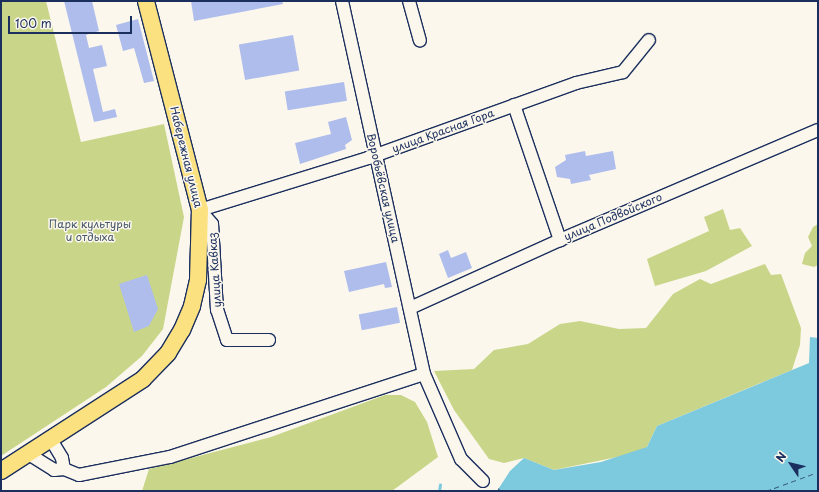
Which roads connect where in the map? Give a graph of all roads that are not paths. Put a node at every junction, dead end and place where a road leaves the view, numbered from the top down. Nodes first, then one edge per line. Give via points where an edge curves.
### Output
1 (146, 1) edge
2 (342, 1) edge
3 (409, 1) edge
4 (649, 40) dead end
5 (420, 41) dead end
6 (514, 105) junction
7 (818, 130) edge
8 (375, 155) junction
9 (200, 210) junction
10 (560, 240) junction
11 (410, 308) junction
12 (269, 340) dead end
13 (424, 374) junction
14 (50, 438) junction
15 (27, 453) junction
16 (64, 469) junction
17 (1, 471) edge
18 (483, 481) dead end

1 - 9 main road, Набережная улица
2 - 8 street, Воробьёвская улица
3 - 5 street
4 - 6 street, улица Красная Гора via 623,72 576,83
6 - 8 street, улица Красная Гора
6 - 10 street
7 - 10 street, улица Подвойского
8 - 9 street, улица Красная Гора
8 - 11 street, Воробьёвская улица
9 - 12 street, улица Кавказ via 212,224 217,310 227,340
9 - 14 main road, Набережная улица via 198,280 182,330 168,354 143,379
10 - 11 street, улица Подвойского
11 - 13 street, Воробьёвская улица
13 - 16 street via 170,457 79,475
13 - 18 street, Воробьёвская улица via 461,459
14 - 15 main road, Набережная улица
14 - 16 street via 62,458
15 - 16 street via 54,470
15 - 17 main road, Набережная улица

